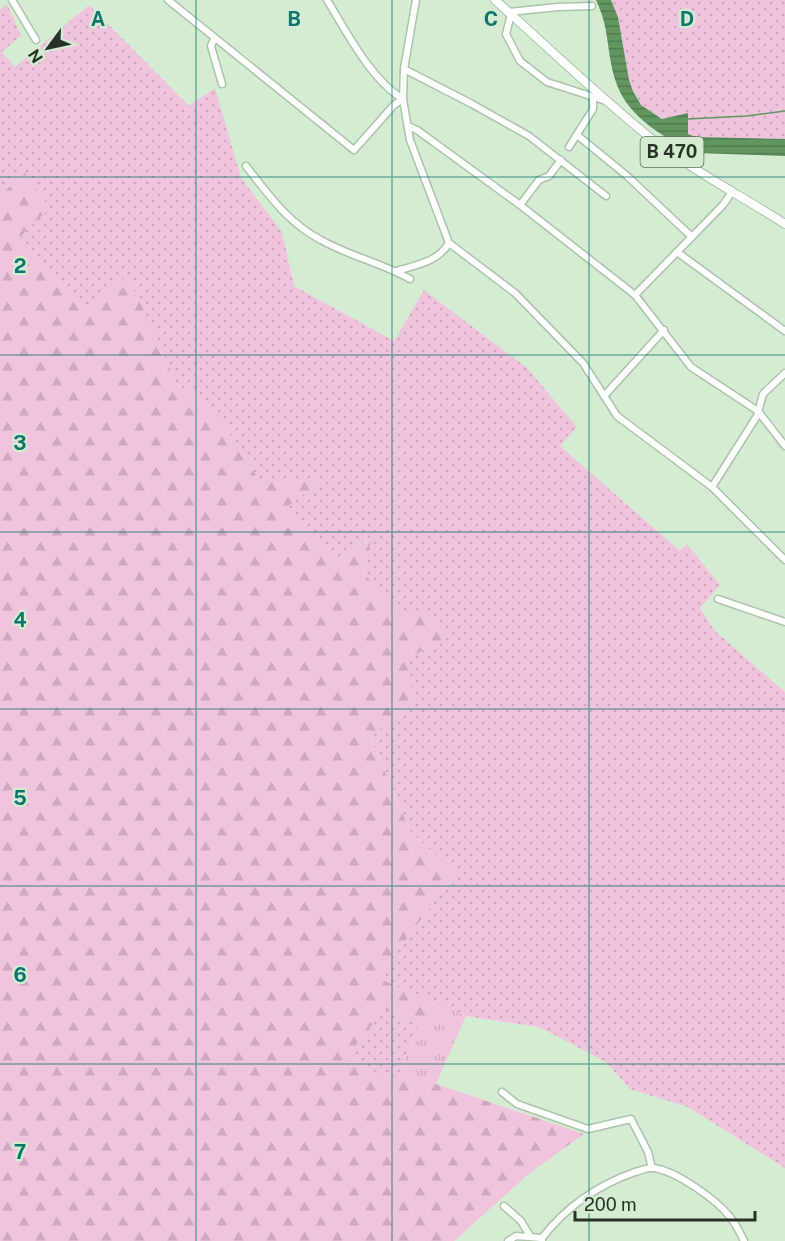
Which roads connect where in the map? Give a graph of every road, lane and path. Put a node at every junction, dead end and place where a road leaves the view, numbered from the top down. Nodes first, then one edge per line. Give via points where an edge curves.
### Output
1 (12, 0) edge
2 (168, 0) edge
3 (327, 0) edge
4 (416, 0) edge
5 (495, 0) edge
6 (557, 3) edge
7 (592, 6) dead end
8 (510, 13) junction
9 (214, 39) junction
10 (36, 40) dead end
11 (404, 69) junction
12 (222, 84) dead end
13 (593, 98) junction
14 (403, 99) junction
15 (607, 101) junction
16 (408, 126) junction
17 (577, 135) junction
18 (569, 147) dead end
19 (561, 160) junction
20 (246, 166) dead end
21 (732, 192) junction
22 (606, 196) dead end
23 (520, 206) junction
24 (785, 224) edge
25 (692, 237) junction
26 (449, 243) junction
27 (677, 252) junction
28 (396, 271) junction
29 (410, 279) dead end
30 (635, 295) junction
31 (664, 330) junction
32 (785, 331) edge
33 (785, 375) edge
34 (604, 396) junction
35 (758, 411) junction
36 (785, 446) edge
37 (712, 486) junction
38 (785, 560) edge
39 (718, 599) dead end
40 (785, 622) edge
41 (501, 1092) dead end
42 (652, 1168) junction
43 (504, 1206) dead end
44 (530, 1236) junction
45 (542, 1239) edge
46 (508, 1241) edge
47 (744, 1241) edge

1 - 10 street
2 - 9 street
3 - 14 street via 360,55
4 - 11 street
5 - 8 main road, B 470
6 - 7 street
6 - 8 street
8 - 13 street via 506,34 520,61 547,82
8 - 15 main road, B 470
9 - 12 street via 211,46
9 - 14 street via 354,150
11 - 14 street
11 - 19 street via 529,136
13 - 15 street
13 - 17 street via 593,109
14 - 16 street
15 - 21 main road, B 470 via 655,141
16 - 23 street
16 - 26 street
17 - 18 street
17 - 25 street
19 - 22 street
19 - 23 street via 549,177 539,180
20 - 28 street via 287,217 321,240
21 - 24 main road, B 470
21 - 25 street
23 - 30 street
25 - 27 street
26 - 28 street via 431,261
26 - 34 street via 515,293 583,363
27 - 30 street
27 - 32 street
28 - 29 street
30 - 31 street
31 - 34 street
31 - 35 street via 691,367
33 - 35 street via 763,394
34 - 37 street via 617,416
35 - 36 street
35 - 37 street
37 - 38 street
39 - 40 street
41 - 42 street via 518,1104 588,1129 631,1119
42 - 45 street via 615,1180 588,1195 554,1222
42 - 47 street via 670,1173 718,1205
43 - 44 street via 521,1221
44 - 45 street
44 - 46 street via 516,1236

